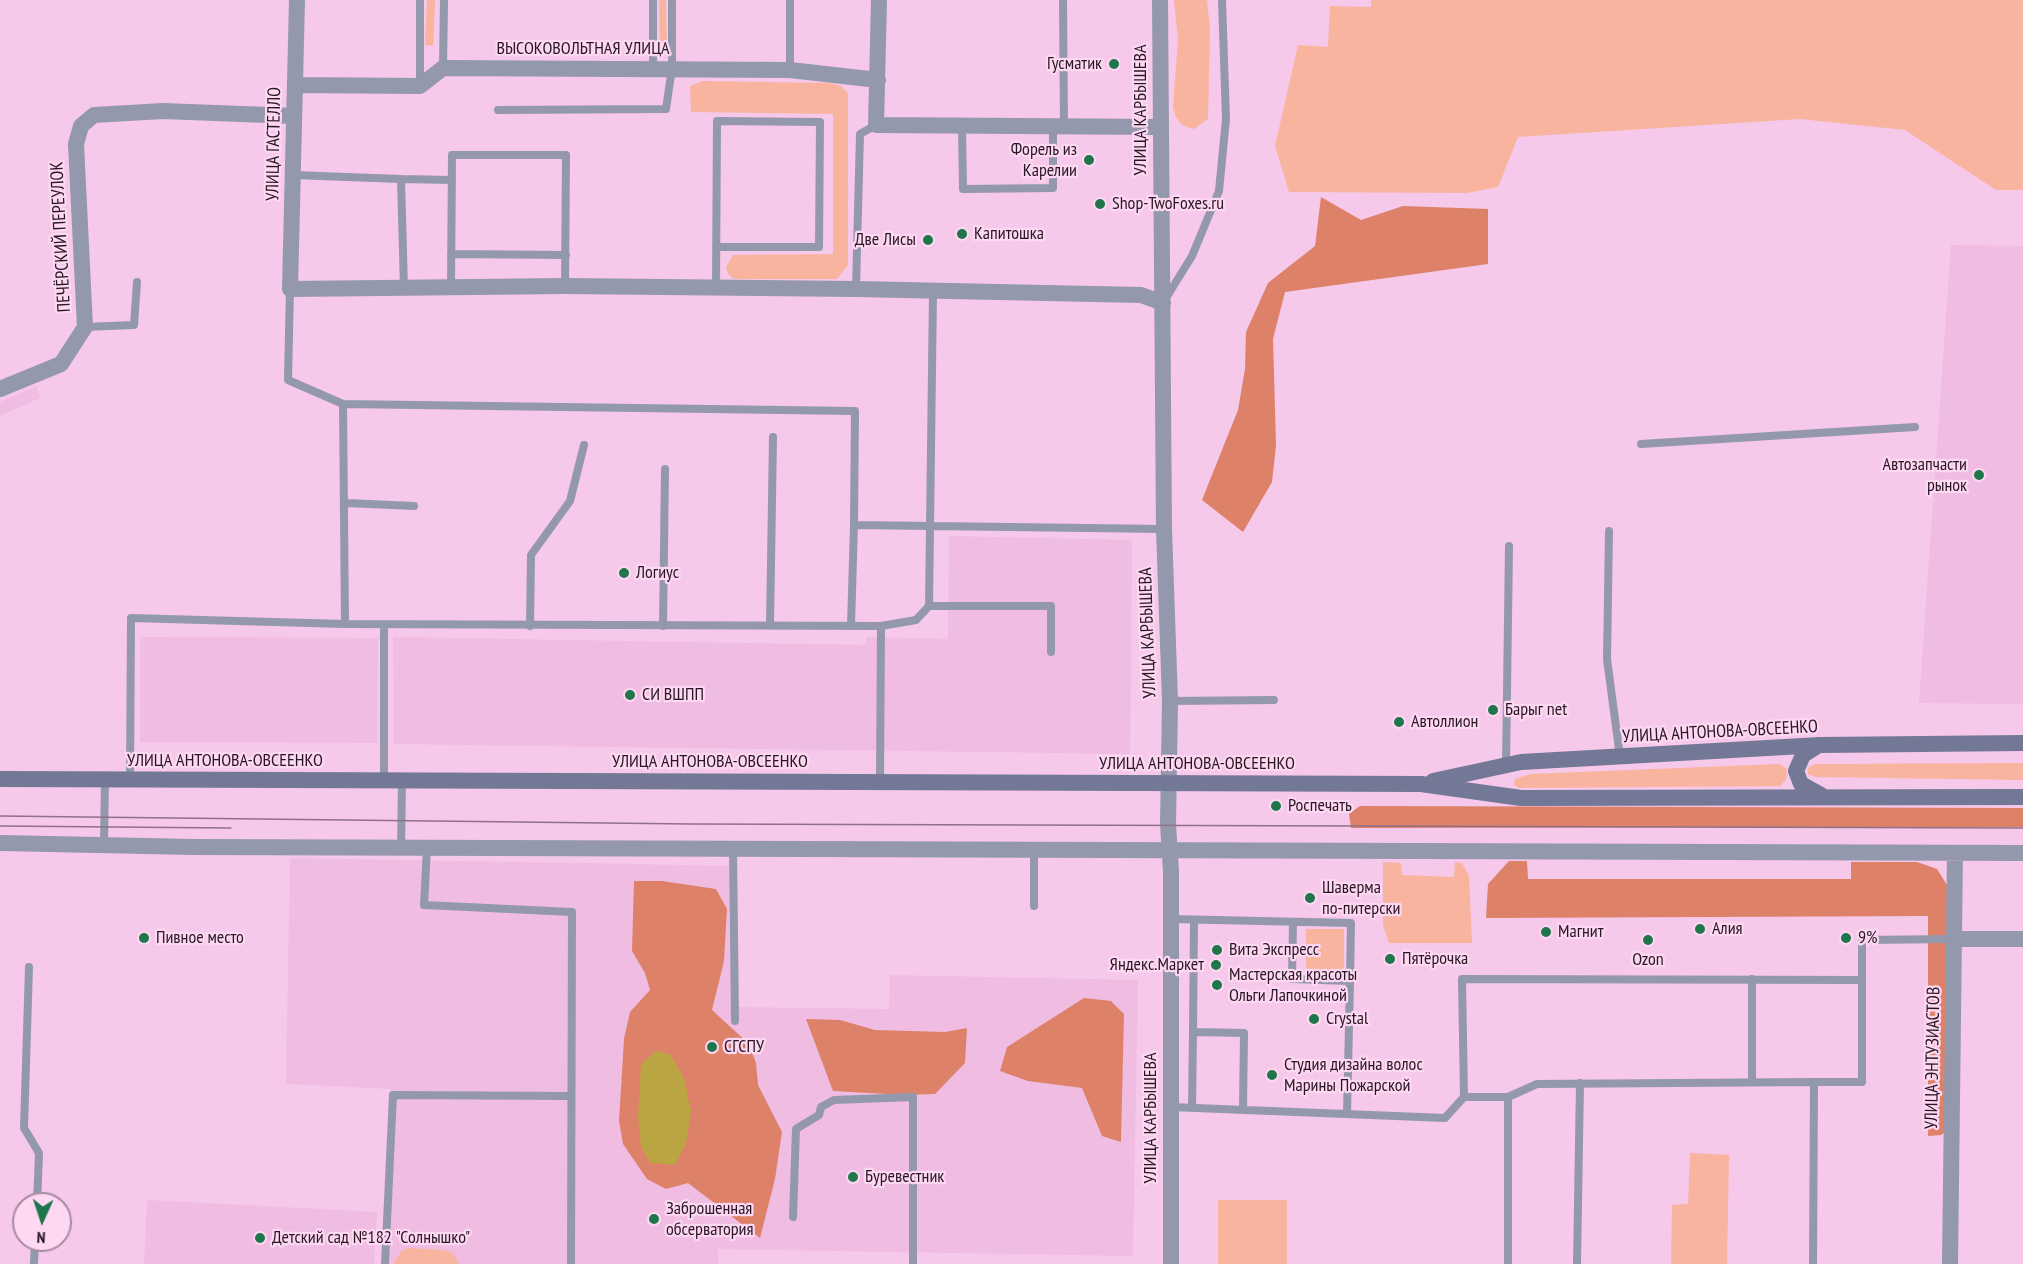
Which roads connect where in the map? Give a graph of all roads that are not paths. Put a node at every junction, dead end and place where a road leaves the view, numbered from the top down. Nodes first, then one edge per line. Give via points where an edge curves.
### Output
1 (297, 0) edge
2 (420, 0) edge
3 (444, 0) edge
4 (653, 0) edge
5 (672, 0) edge
6 (790, 0) edge
7 (879, 0) edge
8 (1063, 0) edge
9 (1160, 0) edge
10 (1222, 0) edge
11 (443, 68) junction
12 (672, 68) junction
13 (653, 69) junction
14 (790, 70) junction
15 (878, 80) junction
16 (295, 85) junction
17 (420, 86) junction
18 (498, 110) dead end
19 (294, 116) junction
20 (876, 125) junction
21 (962, 126) junction
22 (1058, 127) junction
23 (1160, 127) junction
24 (293, 175) junction
25 (401, 179) junction
26 (452, 180) junction
27 (716, 247) junction
28 (452, 254) junction
29 (566, 255) junction
30 (137, 282) dead end
31 (566, 286) junction
32 (716, 287) junction
33 (404, 288) junction
34 (451, 288) junction
35 (290, 289) junction
36 (856, 289) junction
37 (933, 291) junction
38 (1163, 303) junction
39 (85, 327) junction
40 (0, 389) edge
41 (343, 404) junction
42 (1915, 427) dead end
43 (773, 437) dead end
44 (1641, 444) dead end
45 (584, 445) dead end
46 (665, 469) dead end
47 (346, 503) junction
48 (414, 507) dead end
49 (854, 525) junction
50 (931, 526) junction
51 (1164, 529) junction
52 (1609, 531) dead end
53 (1509, 546) dead end
54 (929, 606) junction
55 (345, 624) junction
56 (384, 625) junction
57 (770, 625) junction
58 (530, 626) junction
59 (663, 626) junction
60 (851, 626) junction
61 (881, 626) junction
62 (1051, 652) dead end
63 (1274, 700) dead end
64 (1170, 701) junction
65 (2023, 743) edge
66 (1820, 745) junction
67 (1620, 757) junction
68 (1506, 765) junction
69 (0, 779) edge
70 (105, 779) junction
71 (130, 780) junction
72 (384, 782) junction
73 (402, 782) junction
74 (880, 782) junction
75 (1168, 784) junction
76 (1421, 784) junction
77 (1821, 795) junction
78 (2023, 797) edge
79 (0, 843) edge
80 (104, 846) junction
81 (401, 848) junction
82 (427, 848) junction
83 (733, 848) junction
84 (1034, 849) junction
85 (1171, 849) junction
86 (1955, 853) junction
87 (2023, 853) edge
88 (1034, 906) dead end
89 (1171, 919) junction
90 (1194, 920) junction
91 (1293, 922) junction
92 (1954, 939) junction
93 (2023, 939) edge
94 (29, 967) dead end
95 (1752, 980) junction
96 (1862, 980) junction
97 (1350, 981) junction
98 (735, 1021) dead end
99 (1193, 1032) junction
100 (1752, 1082) junction
101 (1814, 1082) junction
102 (1580, 1083) junction
103 (571, 1096) junction
104 (1464, 1097) junction
105 (1508, 1097) junction
106 (1171, 1107) junction
107 (1192, 1108) junction
108 (1243, 1109) junction
109 (1347, 1113) junction
110 (37, 1192) edge
111 (793, 1217) dead end
112 (385, 1264) edge
113 (571, 1264) edge
114 (913, 1264) edge
115 (1171, 1264) edge
116 (1508, 1264) edge
117 (1577, 1264) edge
118 (1813, 1264) edge
119 (1950, 1264) edge

1 - 16 street, УЛИЦА ГАСТЕЛЛО
2 - 17 lane
3 - 11 lane
4 - 13 lane
5 - 12 lane
6 - 14 lane
7 - 15 street
8 - 22 lane
9 - 23 street, УЛИЦА КАРБЫШЕВА
10 - 38 lane via 1226,119 1220,191 1192,256
11 - 13 street, ВЫСОКОВОЛЬТНАЯ УЛИЦА
11 - 17 street
12 - 13 street, ВЫСОКОВОЛЬТНАЯ УЛИЦА
12 - 14 street, ВЫСОКОВОЛЬТНАЯ УЛИЦА
12 - 18 lane via 666,109
14 - 15 street, ВЫСОКОВОЛЬТНАЯ УЛИЦА
15 - 20 street
16 - 17 street
16 - 19 street, УЛИЦА ГАСТЕЛЛО
19 - 24 street, УЛИЦА ГАСТЕЛЛО
19 - 39 street, ПЕЧЁРСКИЙ ПЕРЕУЛОК via 163,111 94,115 81,126 76,144
20 - 21 street
20 - 36 lane via 860,134
21 - 22 street
21 - 22 lane via 963,189 1053,188
22 - 23 street
23 - 38 street, УЛИЦА КАРБЫШЕВА
24 - 25 lane
24 - 35 street, УЛИЦА ГАСТЕЛЛО
25 - 26 lane
25 - 33 lane
26 - 28 lane
26 - 29 lane via 452,154 566,155
27 - 27 lane via 717,121 820,122 819,247
27 - 32 lane
28 - 29 lane
28 - 34 lane
29 - 31 lane
30 - 39 lane via 134,325
31 - 32 street
31 - 34 street
32 - 36 street
33 - 34 street
33 - 35 street
35 - 41 lane via 288,380
36 - 37 street
37 - 38 street via 1141,295
37 - 50 lane
38 - 51 street, УЛИЦА КАРБЫШЕВА
39 - 40 street, ПЕЧЁРСКИЙ ПЕРЕУЛОК via 61,364
41 - 47 lane
41 - 49 lane via 855,411
42 - 44 lane
43 - 57 lane
45 - 58 lane via 570,501 531,555
46 - 59 lane
47 - 48 lane
47 - 55 lane
49 - 50 lane
49 - 60 lane
50 - 51 lane
50 - 54 lane
51 - 64 street, УЛИЦА КАРБЫШЕВА
52 - 67 lane via 1607,659
53 - 68 lane
54 - 61 lane via 916,620
54 - 62 lane via 1051,606
55 - 56 lane
55 - 71 lane via 131,618
56 - 58 lane
56 - 72 lane
57 - 59 lane
57 - 60 lane
58 - 59 lane
60 - 61 lane
61 - 74 lane
63 - 64 lane
64 - 75 street, УЛИЦА КАРБЫШЕВА
65 - 66 main road, УЛИЦА АНТОНОВА-ОВСЕЕНКО
66 - 67 main road, УЛИЦА АНТОНОВА-ОВСЕЕНКО
66 - 77 main road via 1803,755 1796,771 1802,784
67 - 68 main road, УЛИЦА АНТОНОВА-ОВСЕЕНКО
68 - 76 main road, УЛИЦА АНТОНОВА-ОВСЕЕНКО
69 - 70 main road, УЛИЦА АНТОНОВА-ОВСЕЕНКО
70 - 71 main road, УЛИЦА АНТОНОВА-ОВСЕЕНКО
70 - 80 lane
71 - 72 main road, УЛИЦА АНТОНОВА-ОВСЕЕНКО
72 - 73 main road, УЛИЦА АНТОНОВА-ОВСЕЕНКО
73 - 74 main road, УЛИЦА АНТОНОВА-ОВСЕЕНКО
73 - 81 lane
74 - 75 main road, УЛИЦА АНТОНОВА-ОВСЕЕНКО
75 - 76 main road, УЛИЦА АНТОНОВА-ОВСЕЕНКО
75 - 85 street, УЛИЦА КАРБЫШЕВА
76 - 77 main road, УЛИЦА АНТОНОВА-ОВСЕЕНКО via 1521,798
77 - 78 main road, УЛИЦА АНТОНОВА-ОВСЕЕНКО
79 - 80 street
80 - 81 street
81 - 82 street
82 - 83 street
82 - 103 lane via 424,905 572,912
83 - 84 street
83 - 98 lane
84 - 85 street
84 - 88 lane
85 - 86 street
85 - 89 street, УЛИЦА КАРБЫШЕВА
86 - 87 street
86 - 92 street, УЛИЦА ЭНТУЗИАСТОВ
89 - 90 lane
89 - 106 street, УЛИЦА КАРБЫШЕВА
90 - 91 lane
90 - 99 lane
91 - 97 lane via 1292,979
91 - 97 lane via 1351,923
92 - 93 street
92 - 96 lane via 1862,940
92 - 119 street, УЛИЦА ЭНТУЗИАСТОВ
94 - 110 lane via 24,1128 39,1154
95 - 96 lane
95 - 100 lane
95 - 104 lane via 1462,979
96 - 101 lane via 1862,1082
97 - 109 lane
99 - 107 lane
99 - 108 lane via 1244,1033
100 - 101 lane
100 - 102 lane
101 - 118 lane
102 - 105 lane via 1537,1084
102 - 117 lane
103 - 112 lane via 393,1095
103 - 113 lane
104 - 105 lane
104 - 109 lane via 1445,1118
105 - 116 lane
106 - 107 lane
106 - 115 street, УЛИЦА КАРБЫШЕВА
107 - 108 lane
108 - 109 lane
111 - 114 lane via 796,1129 834,1100 913,1097

